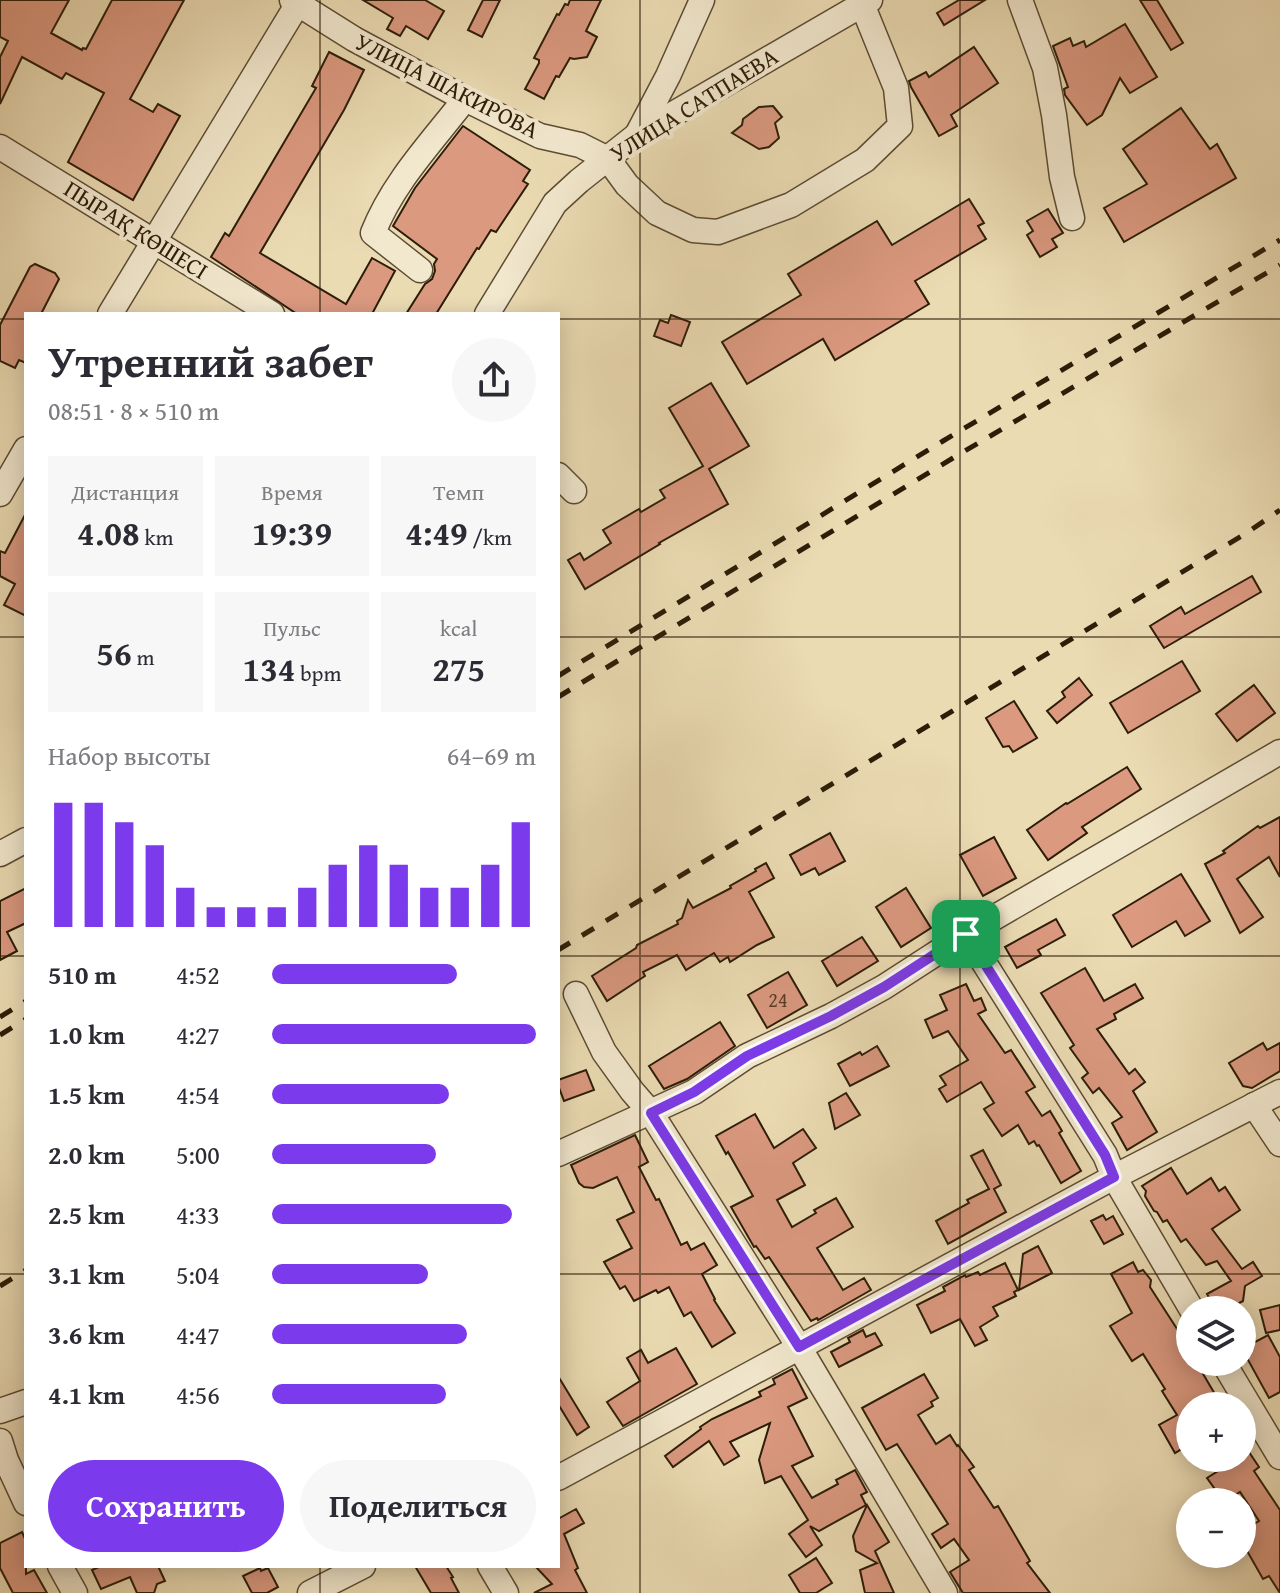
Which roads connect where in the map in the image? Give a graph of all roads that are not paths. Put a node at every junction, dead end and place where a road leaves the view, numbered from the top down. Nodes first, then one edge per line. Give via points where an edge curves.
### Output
1 (702, 0) edge
2 (1020, 0) edge
3 (296, 1) edge
4 (866, 2) edge
5 (465, 99) junction
6 (637, 135) junction
7 (0, 147) edge
8 (608, 159) junction
9 (1072, 218) dead end
10 (155, 241) junction
11 (420, 270) dead end
12 (111, 312) edge
13 (269, 312) edge
14 (488, 312) edge
15 (24, 453) edge
16 (13, 472) edge
17 (0, 494) edge
18 (1280, 752) edge
19 (966, 934) junction
20 (576, 994) dead end
21 (1280, 1092) edge
22 (1254, 1105) junction
23 (651, 1113) junction
24 (1280, 1144) edge
25 (560, 1153) edge
26 (1114, 1177) junction
27 (1184, 1296) edge
28 (799, 1347) junction
29 (1231, 1376) edge
30 (24, 1403) edge
31 (0, 1411) edge
32 (0, 1441) edge
33 (1280, 1457) edge
34 (560, 1477) edge
35 (24, 1499) edge
36 (61, 1568) edge
37 (359, 1568) edge
38 (491, 1568) edge
39 (75, 1593) edge
40 (310, 1593) edge
41 (506, 1593) edge
42 (945, 1593) edge

1 - 6 street
2 - 9 street via 1045,68
3 - 5 street, УЛИЦА ШАКИРОВА
3 - 10 street
4 - 6 street, УЛИЦА САТПАЕВА
4 - 8 street via 896,88 900,126 865,160 791,205 718,232 693,230 657,213
5 - 8 street, УЛИЦА ШАКИРОВА via 540,136 580,145
5 - 11 street via 398,184 373,233
6 - 8 street, УЛИЦА САТПАЕВА
7 - 10 street, ПЫРАҚ КӨШЕСІ
8 - 14 street, УЛИЦА САТПАЕВА via 555,203
10 - 12 street
10 - 13 street, ПЫРАҚ КӨШЕСІ
15 - 16 street
16 - 17 street
18 - 19 street
19 - 23 street via 884,987 747,1056
19 - 26 street
20 - 23 street via 604,1052
21 - 22 street
22 - 24 street
22 - 26 street
23 - 25 street
23 - 28 street
26 - 27 street
26 - 28 street
28 - 34 street
28 - 42 street
29 - 33 street
30 - 31 street
32 - 35 street
36 - 39 street
37 - 40 street
38 - 41 street

